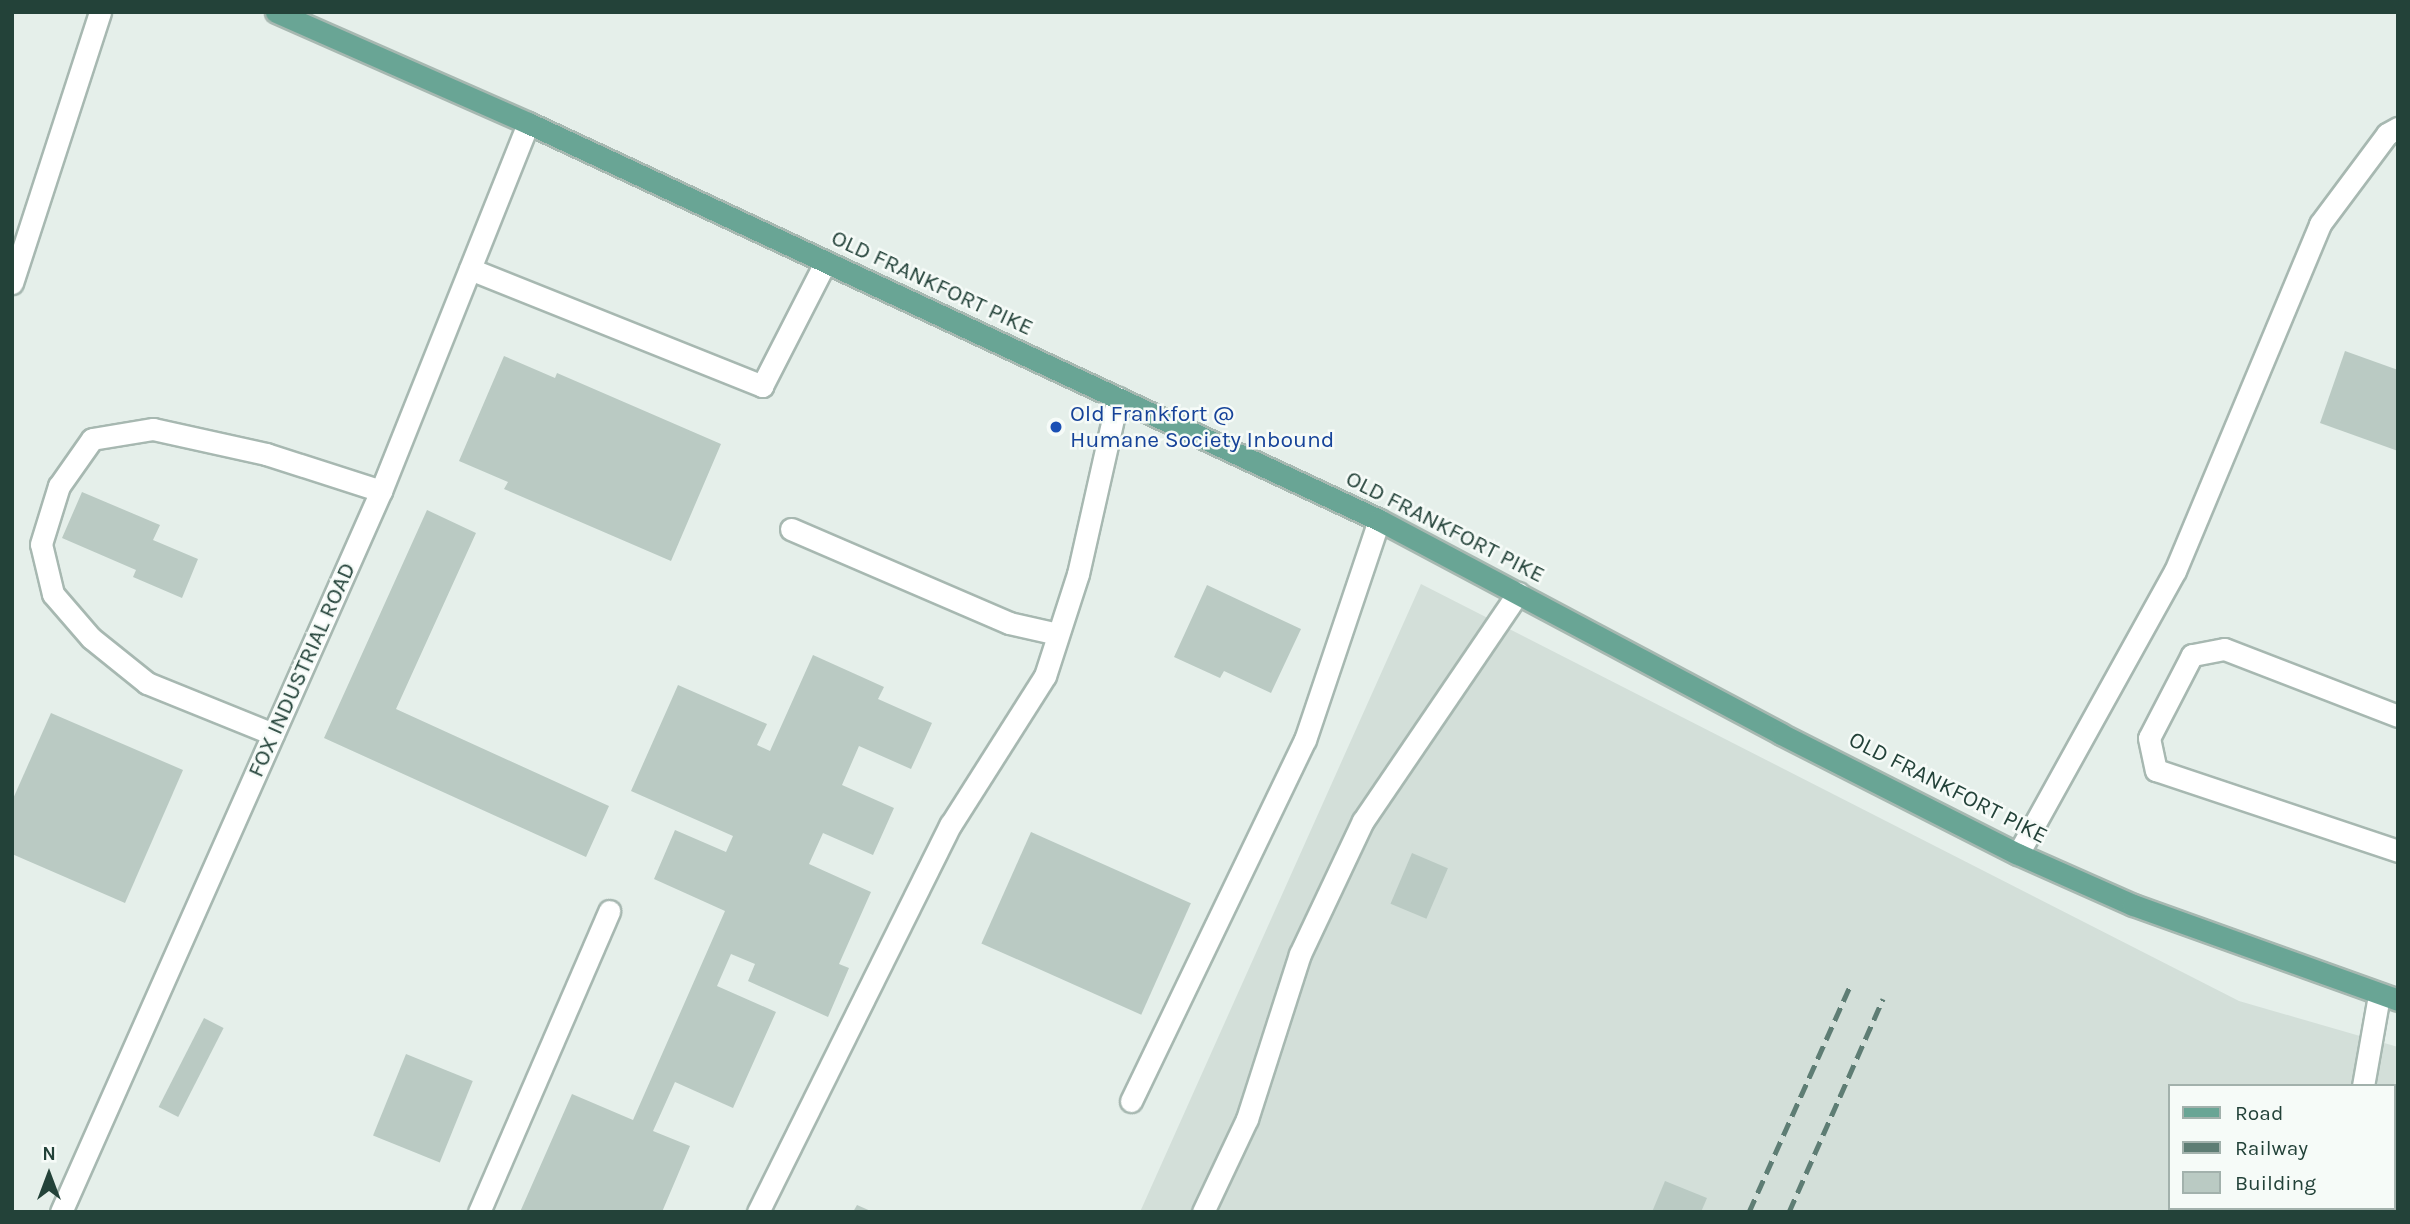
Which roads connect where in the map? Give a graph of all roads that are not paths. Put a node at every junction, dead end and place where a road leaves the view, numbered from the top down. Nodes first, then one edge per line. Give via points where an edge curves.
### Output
1 (100, 12) edge
2 (276, 12) edge
3 (528, 123) junction
4 (2398, 128) edge
5 (825, 263) junction
6 (470, 269) junction
7 (12, 283) edge
8 (1118, 397) junction
9 (381, 491) junction
10 (1379, 520) junction
11 (790, 529) dead end
12 (1518, 593) junction
13 (1058, 634) junction
14 (2398, 716) edge
15 (273, 734) junction
16 (2398, 851) edge
17 (2018, 854) junction
18 (609, 911) dead end
19 (2389, 998) edge
20 (2363, 1084) edge
21 (1131, 1101) dead end
22 (61, 1212) edge
23 (479, 1212) edge
24 (758, 1212) edge
25 (1203, 1212) edge

1 - 7 street
2 - 3 main road, OLD FRANKFORT PIKE
3 - 5 main road, OLD FRANKFORT PIKE
3 - 6 street, FOX INDUSTRIAL ROAD
4 - 17 street via 2387,134 2320,224 2175,571
5 - 6 street via 762,386
5 - 8 main road, OLD FRANKFORT PIKE
6 - 9 street, FOX INDUSTRIAL ROAD
8 - 10 main road, OLD FRANKFORT PIKE
8 - 13 street via 1078,574
9 - 15 street, FOX INDUSTRIAL ROAD
9 - 15 street via 266,454 153,429 92,439 59,486 41,544 53,594 60,603 91,638 147,683
10 - 12 main road, OLD FRANKFORT PIKE
10 - 21 street via 1305,740
11 - 13 street via 1009,623
12 - 17 main road, OLD FRANKFORT PIKE
12 - 25 street via 1363,821 1300,954 1247,1119
13 - 24 street via 1045,676 951,824
14 - 16 street via 2224,649 2192,655 2149,738 2156,770
15 - 22 street, FOX INDUSTRIAL ROAD
17 - 19 main road, OLD FRANKFORT PIKE via 2133,905
18 - 23 street
19 - 20 street

